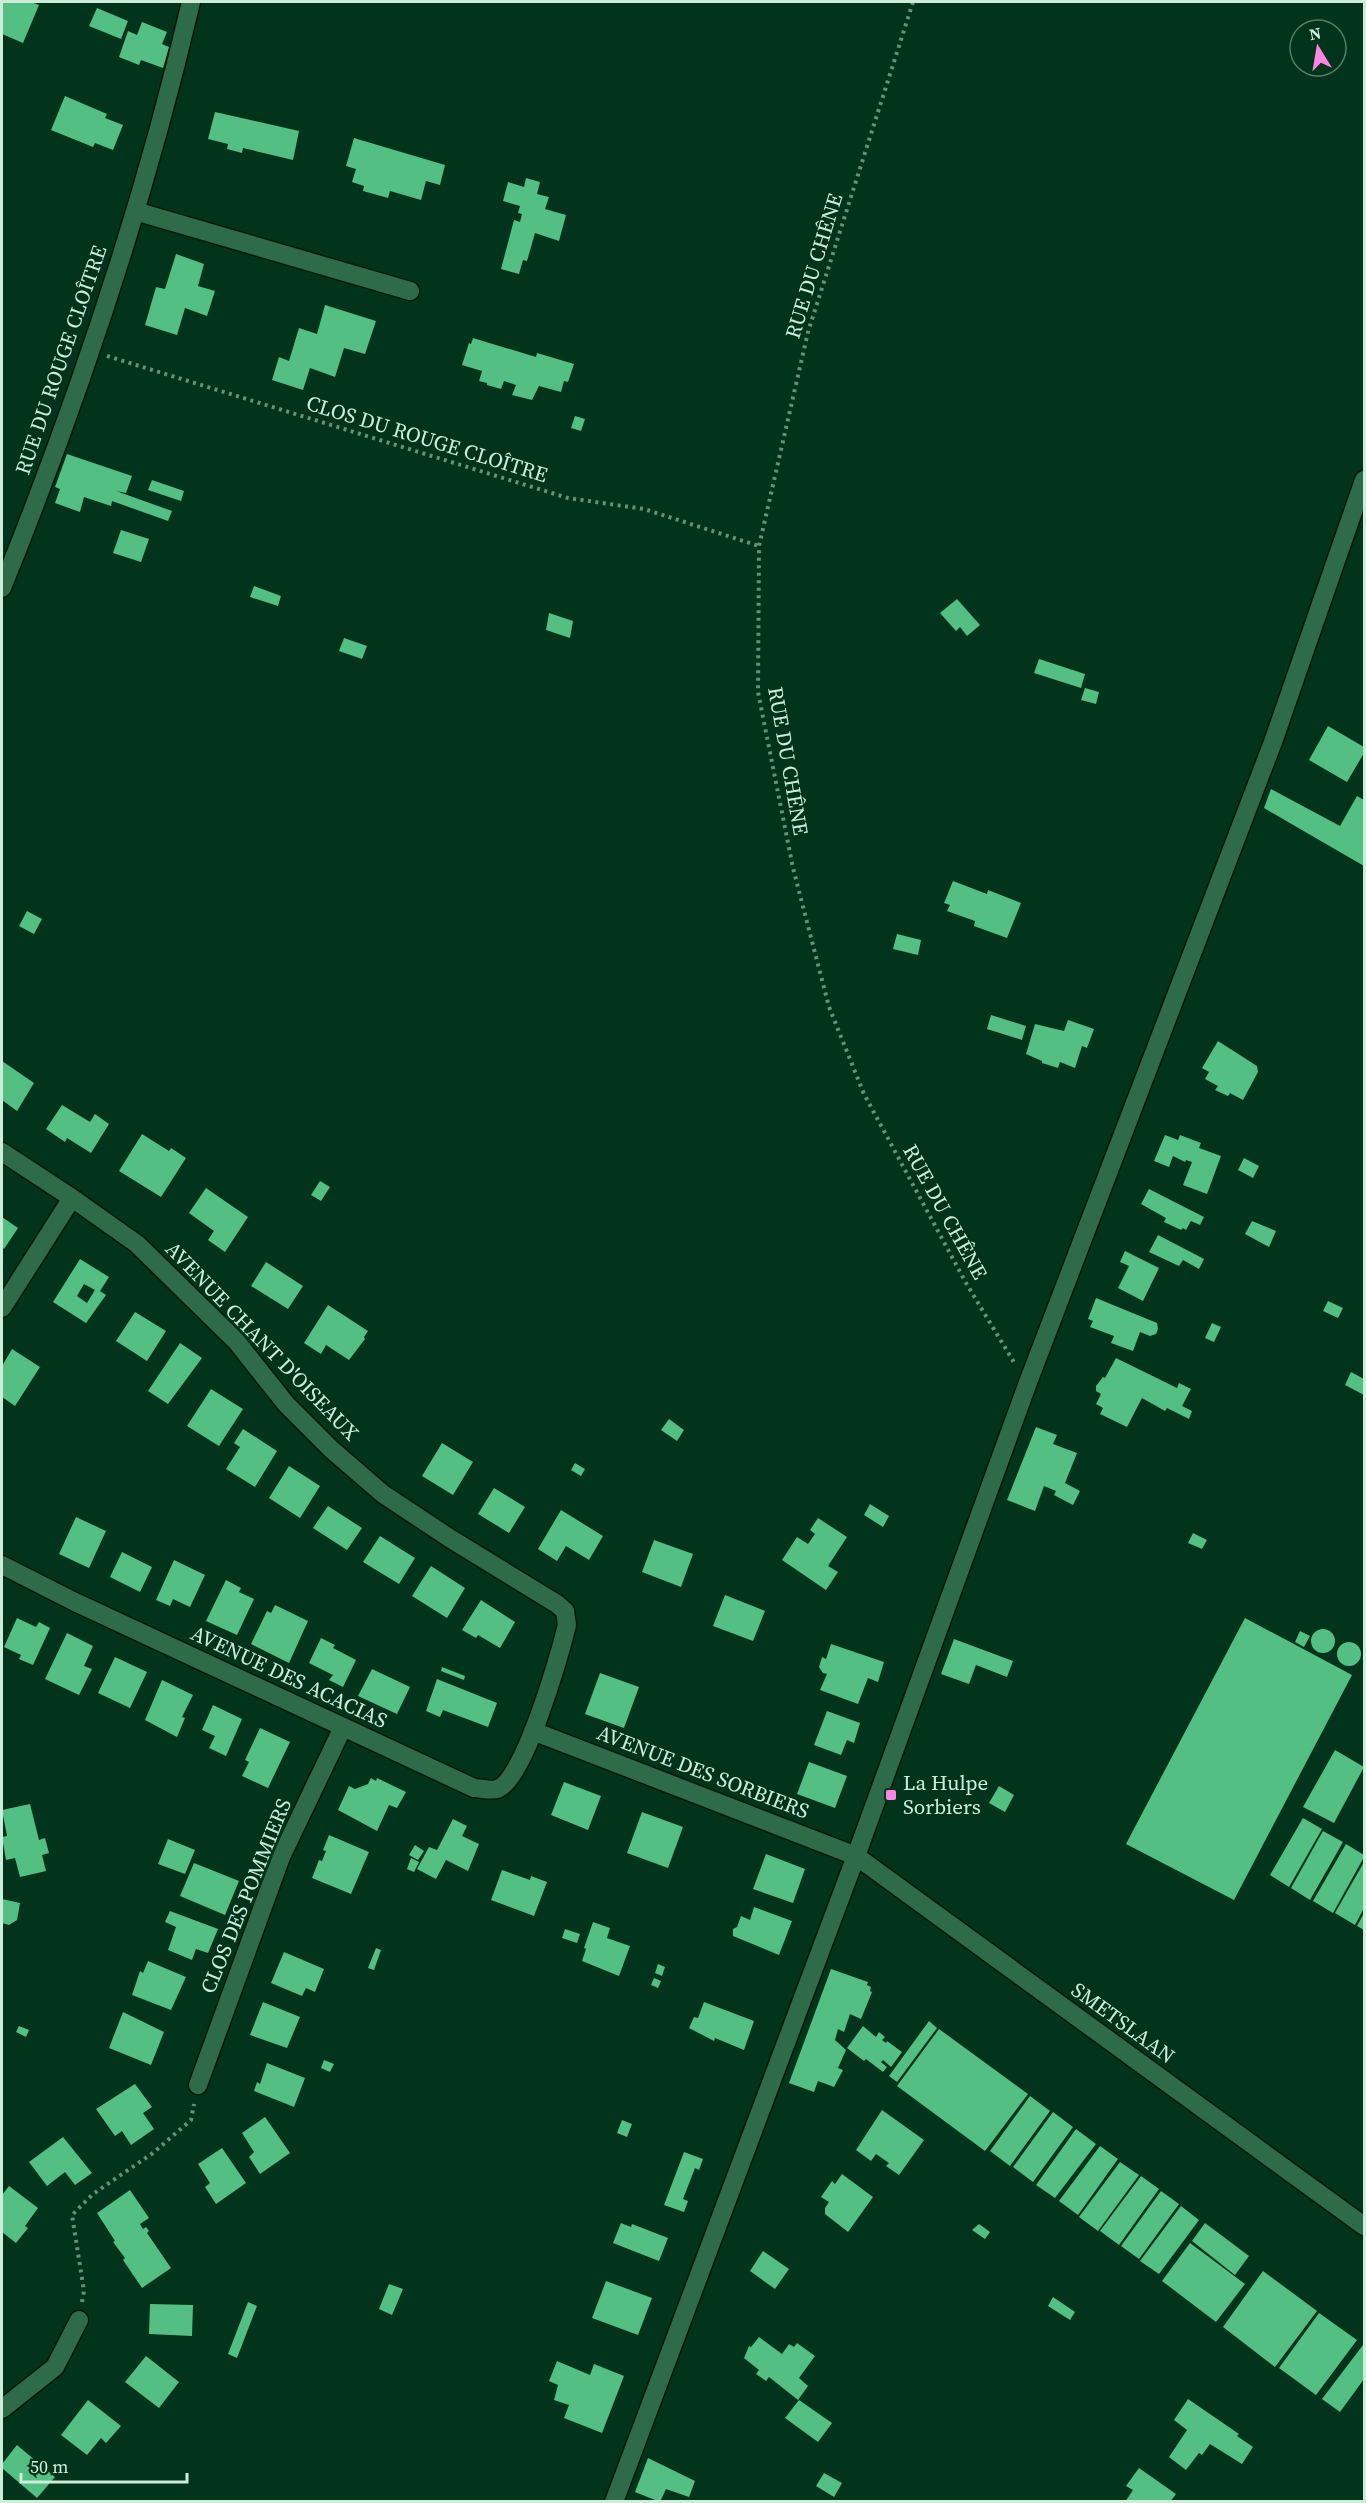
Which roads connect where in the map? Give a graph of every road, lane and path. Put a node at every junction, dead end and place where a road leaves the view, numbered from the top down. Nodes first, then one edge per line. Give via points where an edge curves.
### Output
1 (191, 2) edge
2 (913, 2) edge
3 (135, 211) junction
4 (410, 291) dead end
5 (89, 351) junction
6 (1365, 480) edge
7 (759, 546) junction
8 (2, 588) edge
9 (2, 1152) edge
10 (72, 1198) junction
11 (2, 1308) edge
12 (1027, 1385) junction
13 (2, 1565) edge
14 (343, 1727) junction
15 (533, 1731) junction
16 (856, 1856) junction
17 (198, 2085) joint
18 (1365, 2226) edge
19 (79, 2320) joint
20 (2, 2409) edge
21 (614, 2502) edge

1 - 3 street, RUE DU ROUGE CLOÎTRE
2 - 7 path, RUE DU CHÊNE via 808,332
3 - 4 street
3 - 5 street, RUE DU ROUGE CLOÎTRE
5 - 7 path, CLOS DU ROUGE CLOÎTRE via 568,498 644,509
5 - 8 street, RUE DU ROUGE CLOÎTRE via 59,442
6 - 12 street via 1273,742
7 - 12 path, RUE DU CHÊNE via 758,692 792,868 829,1007 874,1113 966,1283
9 - 10 street, AVENUE CHANT D'OISEAUX
10 - 11 street
10 - 15 street, AVENUE CHANT D'OISEAUX via 137,1244 236,1341 286,1404 383,1494 565,1611 567,1625 560,1652
12 - 16 street
13 - 14 street, AVENUE DES ACACIAS
14 - 15 street, AVENUE DES ACACIAS via 474,1788 497,1789 510,1779
14 - 17 street, CLOS DES POMMIERS via 281,1857
15 - 16 street, AVENUE DES SORBIERS
16 - 18 street, SMETSLAAN
16 - 21 street
17 - 19 path via 191,2120 153,2153 93,2194 72,2215 84,2291
19 - 20 street via 55,2367

